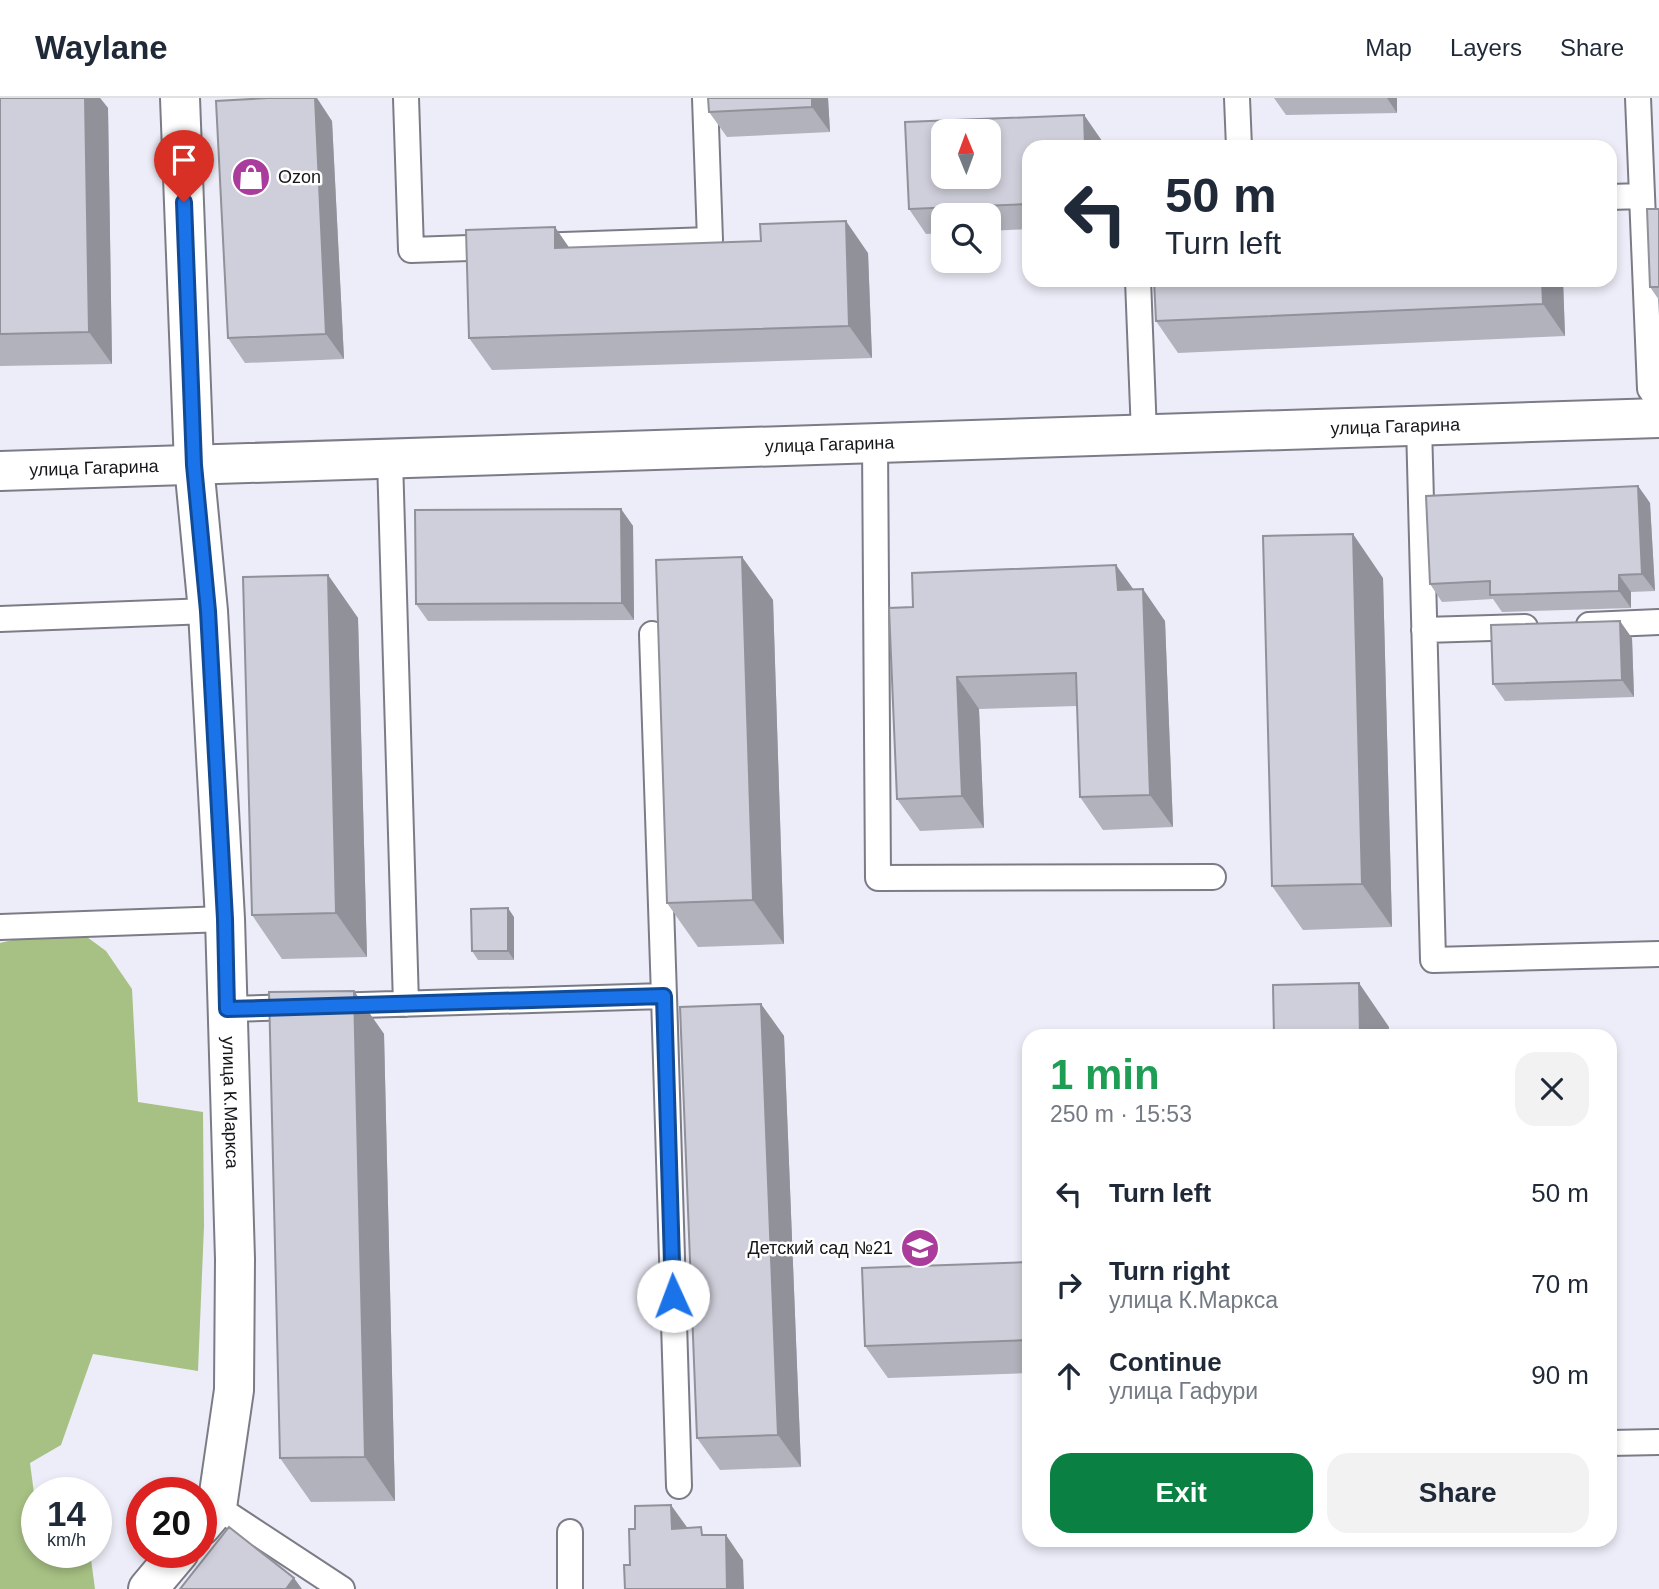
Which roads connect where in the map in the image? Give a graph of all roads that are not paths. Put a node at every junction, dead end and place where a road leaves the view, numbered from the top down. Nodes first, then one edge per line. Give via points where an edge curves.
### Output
1 (180, 98) edge
2 (406, 98) edge
3 (705, 98) edge
4 (1237, 98) edge
5 (1638, 98) edge
6 (1239, 140) edge
7 (1642, 196) junction
8 (1617, 197) edge
9 (1138, 287) edge
10 (1659, 402) edge
11 (1659, 418) edge
12 (1419, 425) junction
13 (1144, 434) junction
14 (875, 443) junction
15 (390, 459) junction
16 (194, 465) junction
17 (0, 471) edge
18 (208, 611) junction
19 (0, 618) edge
20 (1659, 622) edge
21 (1424, 630) junction
22 (653, 634) dead end
23 (1213, 877) dead end
24 (225, 919) junction
25 (0, 927) edge
26 (1659, 954) edge
27 (664, 996) junction
28 (405, 1004) junction
29 (227, 1009) junction
30 (1659, 1442) edge
31 (1617, 1443) edge
32 (217, 1477) edge
33 (679, 1486) dead end
34 (217, 1521) edge
35 (570, 1532) dead end
36 (166, 1568) edge
37 (148, 1589) edge
38 (342, 1589) edge
39 (570, 1589) edge

1 - 16 street, улица К.Маркса
2 - 3 lane via 411,250 710,240
4 - 6 lane
5 - 7 lane
7 - 8 lane
7 - 10 lane via 1650,388
9 - 13 lane
11 - 12 street, улица Гагарина
12 - 13 street, улица Гагарина
12 - 21 lane
13 - 14 street, улица Гагарина
14 - 15 street, улица Гагарина
14 - 23 lane via 878,878
15 - 16 street, улица Гагарина
15 - 28 lane
16 - 17 street, улица Гагарина
16 - 18 street, улица К.Маркса
18 - 19 lane
18 - 24 street, улица К.Маркса
20 - 21 lane
21 - 26 lane via 1433,960
22 - 27 lane
24 - 25 lane
24 - 29 street, улица К.Маркса
27 - 28 lane
27 - 33 lane
28 - 29 lane
29 - 32 street, улица К.Маркса via 235,1259 233,1390
30 - 31 lane
34 - 38 lane
35 - 39 lane
36 - 37 street

